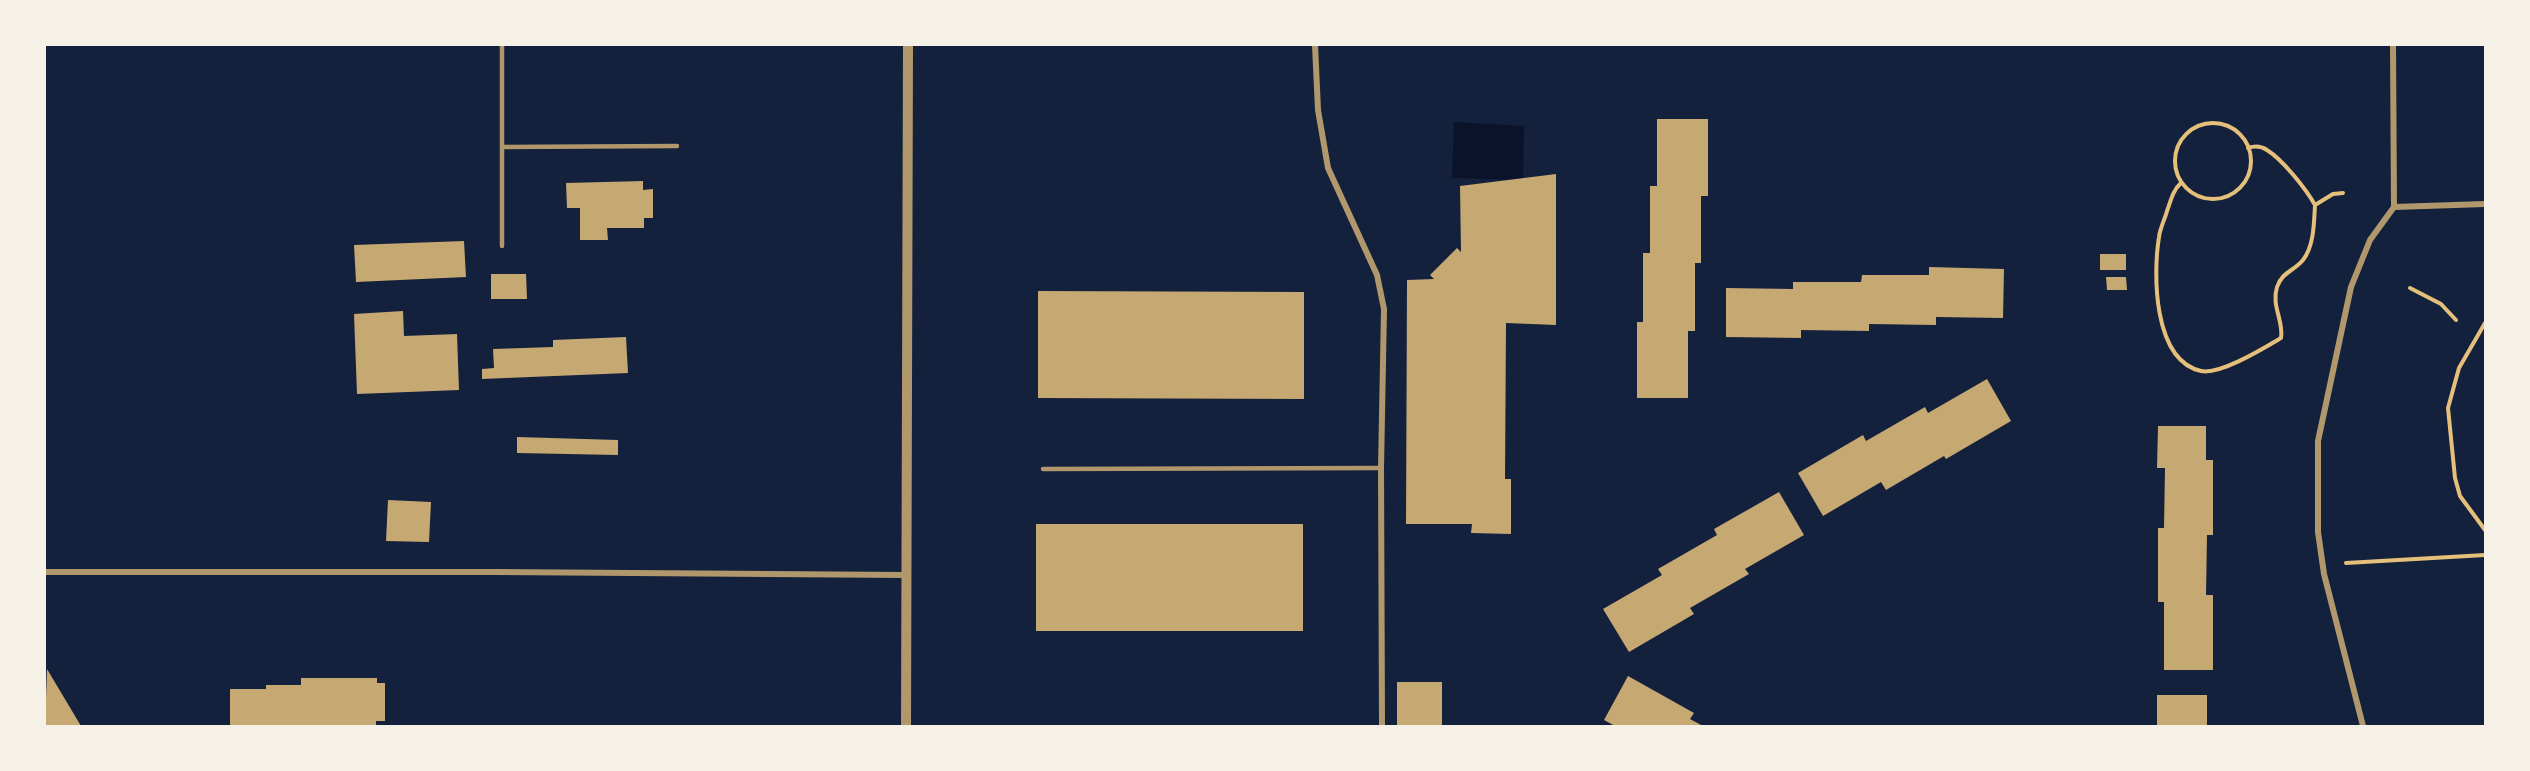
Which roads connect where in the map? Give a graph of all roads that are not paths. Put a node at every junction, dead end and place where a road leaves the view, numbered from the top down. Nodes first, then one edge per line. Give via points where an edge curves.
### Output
1 (502, 45) edge
2 (908, 45) edge
3 (1315, 45) edge
4 (2393, 45) edge
5 (677, 146) dead end
6 (502, 147) junction
7 (2485, 204) edge
8 (2394, 207) junction
9 (502, 246) dead end
10 (1381, 468) junction
11 (1043, 469) dead end
12 (45, 572) edge
13 (906, 575) junction
14 (906, 726) edge
15 (1382, 726) edge
16 (2363, 726) edge

1 - 6 lane
2 - 13 street
3 - 10 street via 1318,110 1328,168 1377,276 1384,309
4 - 8 street
5 - 6 lane
6 - 9 lane
7 - 8 street
8 - 16 street via 2370,240 2351,287 2318,441 2318,532 2324,574
10 - 11 lane
10 - 15 street
12 - 13 street
13 - 14 street

